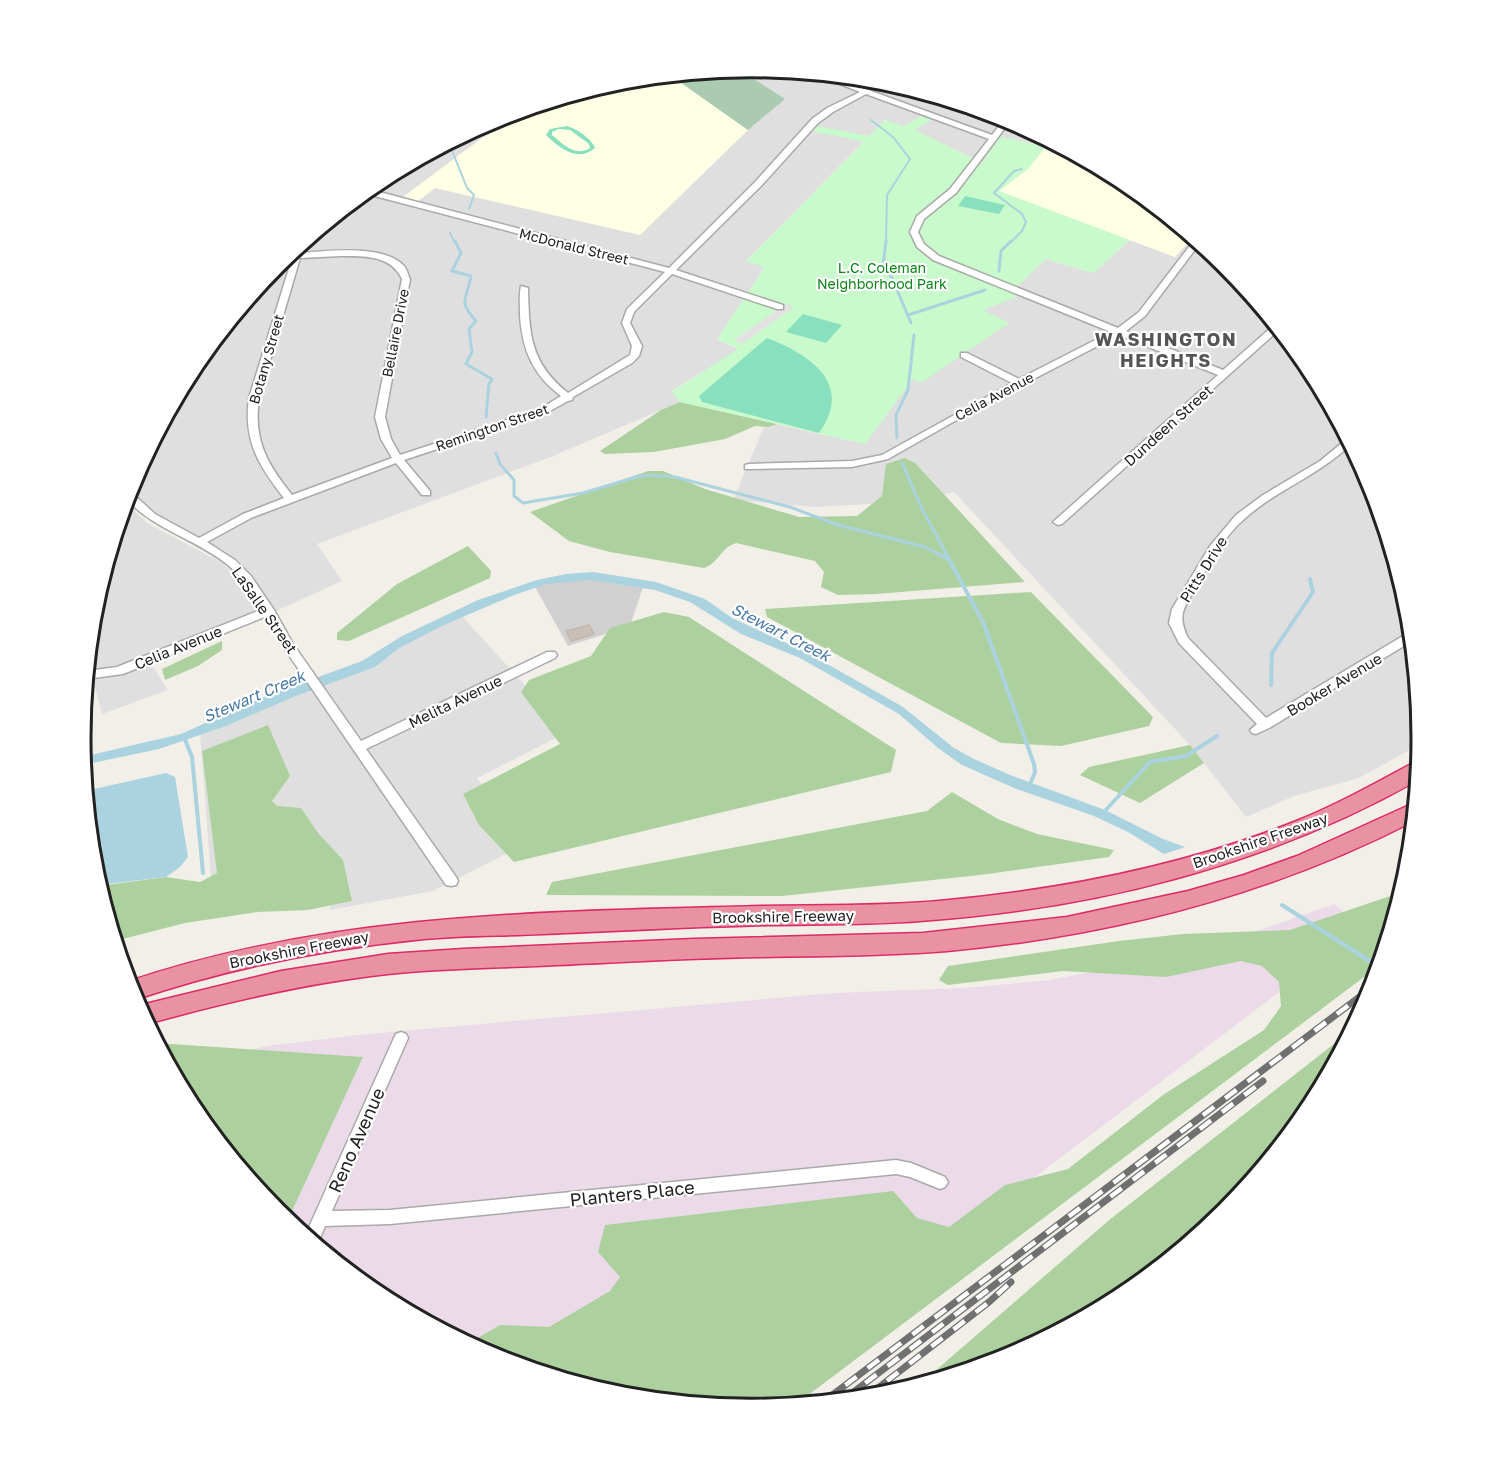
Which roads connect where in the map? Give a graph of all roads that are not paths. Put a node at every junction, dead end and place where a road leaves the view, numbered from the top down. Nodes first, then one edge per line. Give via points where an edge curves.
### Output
1 (854, 87) edge
2 (866, 91) junction
3 (1002, 127) edge
4 (993, 138) junction
5 (376, 195) edge
6 (1192, 248) edge
7 (301, 256) edge
8 (294, 262) edge
9 (672, 271) junction
10 (524, 288) dead end
11 (780, 307) dead end
12 (1120, 331) junction
13 (1272, 332) edge
14 (964, 355) dead end
15 (1225, 374) junction
16 (1019, 383) junction
17 (569, 398) junction
18 (1343, 446) edge
19 (398, 459) junction
20 (749, 467) dead end
21 (426, 493) dead end
22 (290, 500) junction
23 (135, 501) edge
24 (1058, 522) dead end
25 (198, 543) junction
26 (268, 612) junction
27 (1404, 641) edge
28 (552, 656) dead end
29 (94, 674) edge
30 (1260, 727) joint
31 (359, 747) junction
32 (1410, 774) edge
33 (1407, 814) edge
34 (451, 881) dead end
35 (140, 988) edge
36 (151, 1012) edge
37 (401, 1038) dead end
38 (940, 1182) dead end
39 (321, 1219) junction
40 (314, 1234) edge

1 - 2 street
2 - 4 street
2 - 9 street, Remington Street via 815,121
3 - 4 street
4 - 12 street via 953,191 920,218 914,232 920,245 936,258
5 - 9 street, McDonald Street
6 - 12 street, Celia Avenue via 1142,314
7 - 19 street, Bellaire Drive via 374,255 394,261 404,270 406,279 380,417 385,440
8 - 22 street, Botany Street via 254,398 251,421 261,460
9 - 11 street, McDonald Street
9 - 17 street, Remington Street via 628,314 626,322 637,346 634,356
10 - 17 street via 526,343 545,380
12 - 15 street
12 - 16 street, Celia Avenue
13 - 15 street, Dundeen Street
14 - 16 street
15 - 24 street, Dundeen Street
16 - 20 street, Celia Avenue via 873,461
17 - 19 street, Remington Street via 523,419
18 - 30 street, Pitts Drive via 1315,471 1241,516 1226,532 1178,609 1175,623 1183,640
19 - 21 street, Bellaire Drive
19 - 22 street, Remington Street
22 - 25 street, Remington Street via 247,516
23 - 25 street, LaSalle Street via 152,518
25 - 26 street, LaSalle Street via 232,563
26 - 29 street, Celia Avenue via 119,671
26 - 31 street, LaSalle Street
27 - 30 street, Booker Avenue
28 - 31 street, Melita Avenue
31 - 34 street, LaSalle Street
32 - 35 highway, Brookshire Freeway via 1342,810 1248,848 1182,867 1007,903 876,915 727,917 375,934 229,962
33 - 36 highway, Brookshire Freeway via 1324,854 1232,886 1148,909 1018,933 880,946 763,947 416,962 321,973
37 - 39 street, Reno Avenue
38 - 39 street, Planters Place via 896,1167 390,1217
39 - 40 street, Reno Avenue

